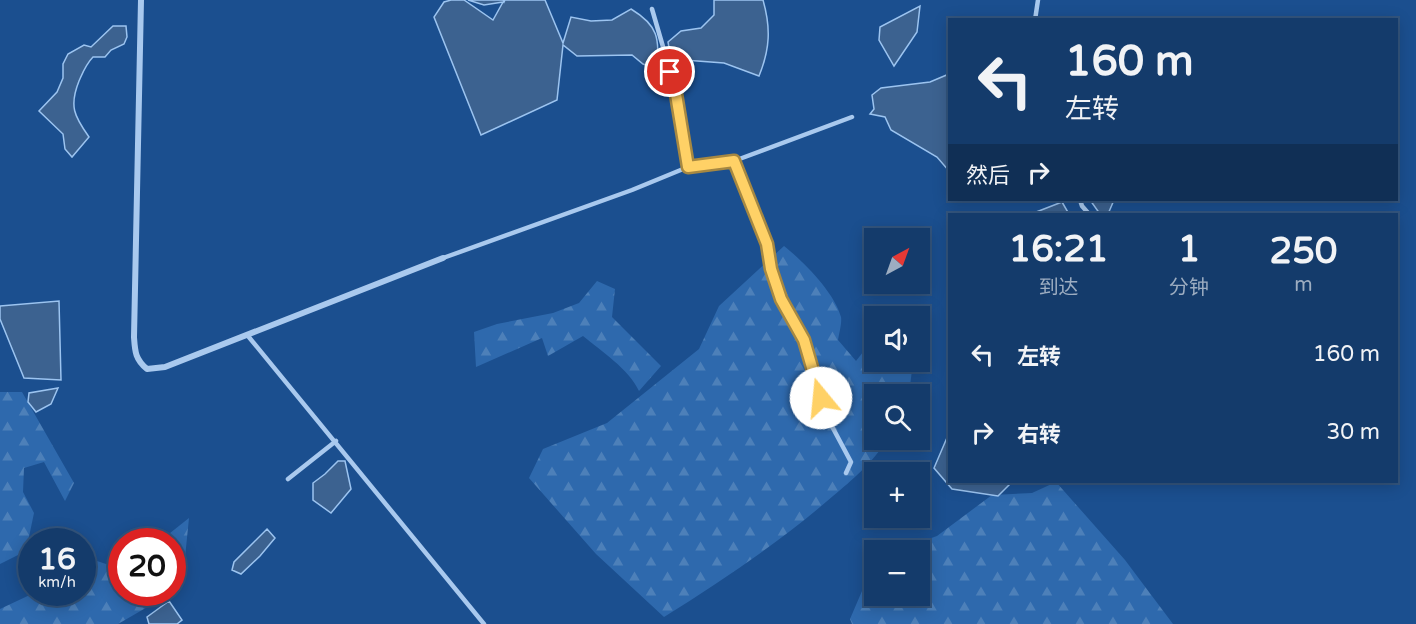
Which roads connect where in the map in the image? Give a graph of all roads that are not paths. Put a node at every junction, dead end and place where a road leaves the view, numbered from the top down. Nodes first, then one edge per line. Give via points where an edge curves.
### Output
1 (141, 0) edge
2 (1038, 0) edge
3 (652, 9) dead end
4 (1035, 18) edge
5 (852, 117) dead end
6 (734, 161) junction
7 (688, 167) junction
8 (443, 258) joint
9 (248, 336) junction
10 (336, 441) junction
11 (846, 473) dead end
12 (288, 479) dead end
13 (484, 624) edge

1 - 9 street via 135,352 138,362 147,369 165,367
2 - 4 lane
3 - 7 lane via 675,88
5 - 6 lane
6 - 7 lane
6 - 11 lane via 767,244 781,299 804,340 827,417 850,462
7 - 8 lane
8 - 9 street
9 - 10 lane
10 - 12 lane
10 - 13 lane

